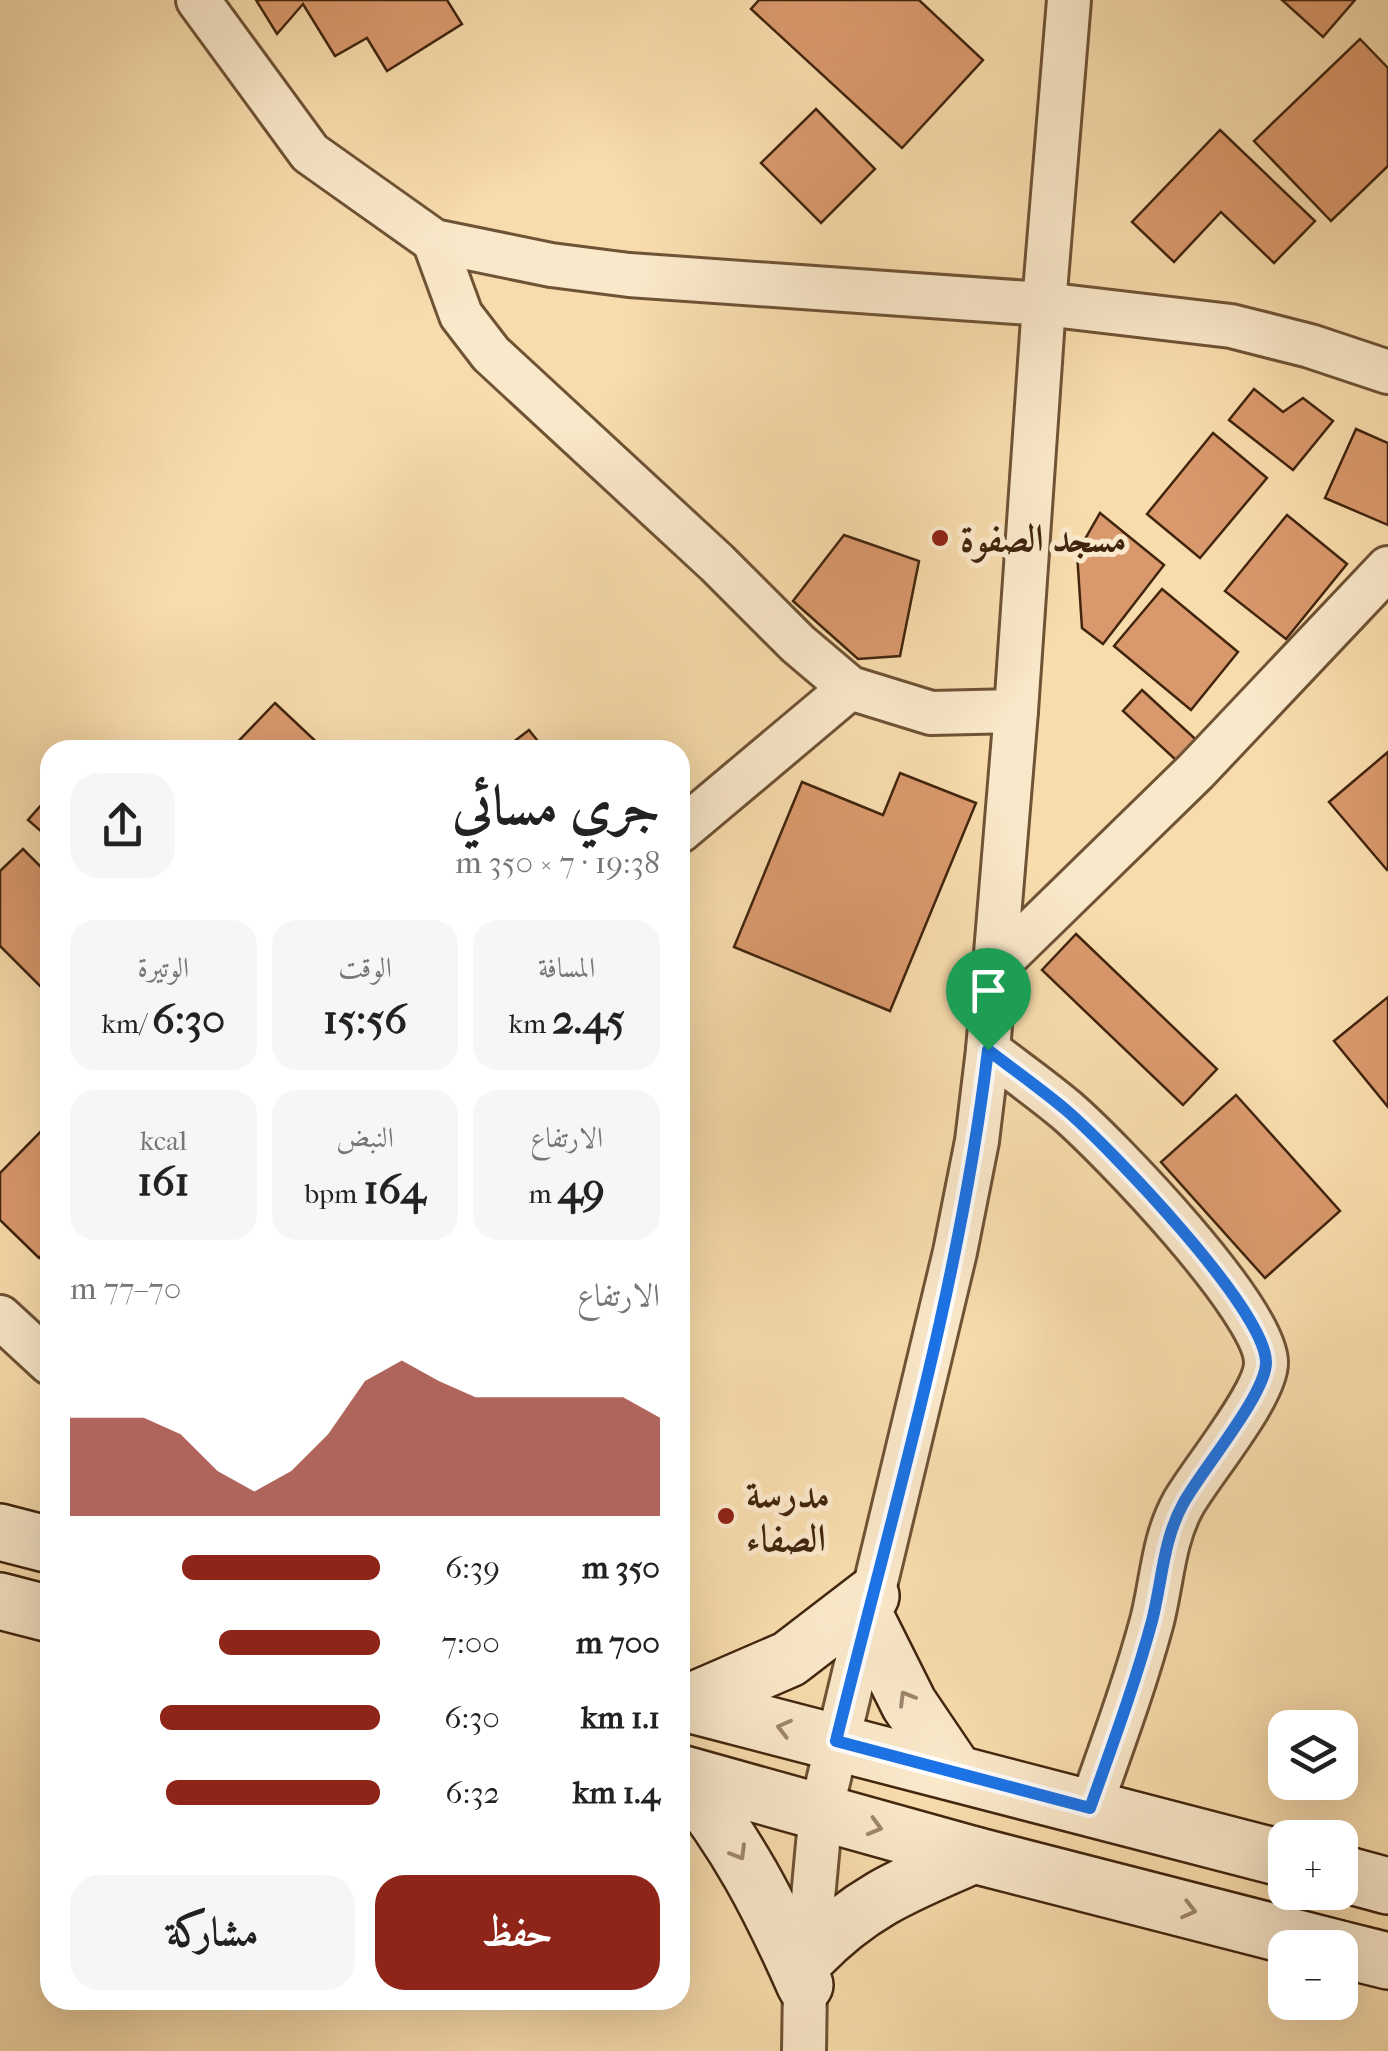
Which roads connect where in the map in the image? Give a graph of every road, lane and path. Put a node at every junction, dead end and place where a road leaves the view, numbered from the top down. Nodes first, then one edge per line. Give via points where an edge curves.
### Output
1 (198, 0) edge
2 (1070, 0) edge
3 (434, 241) junction
4 (1044, 304) junction
5 (1388, 372) edge
6 (1388, 568) edge
7 (850, 688) junction
8 (1016, 711) junction
9 (690, 824) edge
10 (993, 969) junction
11 (988, 1050) junction
12 (0, 1318) edge
13 (40, 1354) edge
14 (0, 1532) edge
15 (40, 1542) edge
16 (0, 1602) edge
17 (868, 1607) junction
18 (40, 1612) edge
19 (690, 1700) edge
20 (690, 1705) edge
21 (836, 1741) junction
22 (955, 1772) junction
23 (690, 1775) edge
24 (690, 1785) edge
25 (1090, 1808) junction
26 (821, 1811) junction
27 (974, 1855) junction
28 (1268, 1855) edge
29 (1358, 1878) edge
30 (1388, 1886) edge
31 (1268, 1930) edge
32 (1358, 1953) edge
33 (1388, 1961) edge
34 (808, 1970) junction
35 (804, 2051) edge

1 - 3 street via 310,153
2 - 4 street
3 - 4 street via 628,275
3 - 7 street via 462,316 492,354
4 - 5 street via 1230,326
4 - 8 street
6 - 10 street via 1196,771
7 - 8 street via 931,712
7 - 9 street
8 - 10 street
10 - 11 street
11 - 17 street via 955,1252
11 - 25 street via 1068,1112 1173,1220 1244,1307 1267,1364 1257,1392 1181,1507 1135,1678
12 - 13 street
14 - 15 main road
16 - 18 main road
17 - 19 main road via 789,1659
17 - 21 street
22 -> 17 main road via 909,1704
21 -> 20 main road
21 - 22 main road
21 - 26 street
22 - 25 main road
23 - 26 main road
24 -> 34 main road via 724,1828
25 - 28 main road
26 -> 27 main road
26 - 34 street
27 -> 31 main road
27 - 34 main road via 855,1912
29 - 30 main road
32 - 33 main road
34 - 35 street

